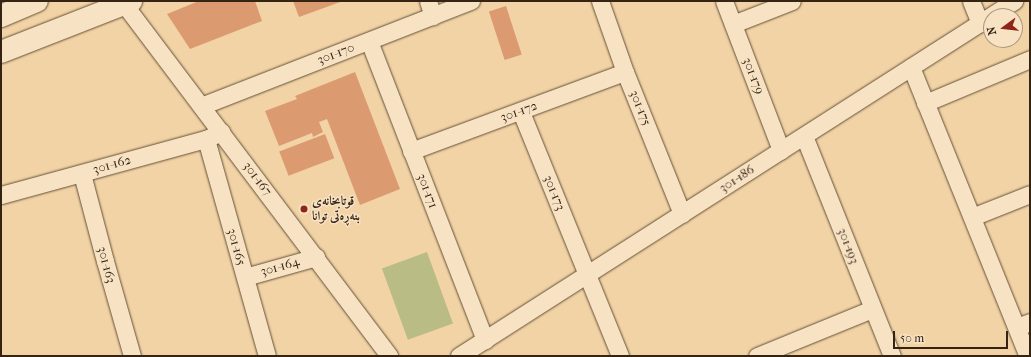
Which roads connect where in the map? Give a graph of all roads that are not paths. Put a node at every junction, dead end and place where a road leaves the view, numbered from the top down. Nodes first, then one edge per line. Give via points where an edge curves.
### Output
1 (37, 1) edge
2 (471, 1) edge
3 (600, 1) edge
4 (724, 1) edge
5 (792, 1) edge
6 (971, 1) edge
7 (1014, 1) edge
8 (127, 2) edge
9 (431, 8) edge
10 (1, 16) edge
11 (980, 23) junction
12 (733, 24) junction
13 (369, 41) junction
14 (1, 52) edge
15 (1030, 59) edge
16 (911, 67) junction
17 (625, 72) junction
18 (925, 103) junction
19 (201, 106) junction
20 (521, 112) junction
21 (214, 136) junction
22 (804, 136) junction
23 (782, 150) junction
24 (411, 151) junction
25 (82, 174) junction
26 (1030, 194) edge
27 (1, 195) edge
28 (682, 214) junction
29 (972, 217) junction
30 (316, 257) junction
31 (587, 275) junction
32 (244, 278) junction
33 (872, 309) junction
34 (1023, 324) edge
35 (485, 340) junction
36 (132, 356) edge
37 (267, 356) edge
38 (389, 356) edge
39 (459, 356) edge
40 (620, 356) edge
41 (757, 356) edge
42 (892, 356) edge
43 (1028, 356) edge

1 - 10 main road
2 - 9 street, 301-170
3 - 17 street, 301-175
4 - 12 street, 301-179
5 - 12 street
6 - 11 street
7 - 11 street, 301-186
8 - 14 main road
8 - 19 street, 301-167
9 - 13 street, 301-170
11 - 16 street, 301-186
12 - 23 street, 301-179
13 - 19 street, 301-170
13 - 24 street, 301-171
15 - 18 street
16 - 18 street
16 - 22 street, 301-186
17 - 20 street, 301-172
17 - 28 street, 301-175
18 - 29 street
19 - 21 street, 301-167
20 - 24 street, 301-172
20 - 31 street, 301-173
21 - 25 street, 301-162
21 - 30 street, 301-167
21 - 32 street, 301-165
22 - 23 street, 301-186
22 - 33 street, 301-193
23 - 28 street, 301-186
24 - 35 street, 301-171
25 - 27 street, 301-162
25 - 36 street, 301-163
26 - 29 street
28 - 31 street, 301-186
29 - 34 street
30 - 32 street, 301-164
30 - 38 street, 301-167
31 - 35 street, 301-186
31 - 40 street, 301-173
32 - 37 street, 301-165
33 - 41 street
33 - 42 street, 301-193
34 - 43 street
35 - 39 street, 301-186

